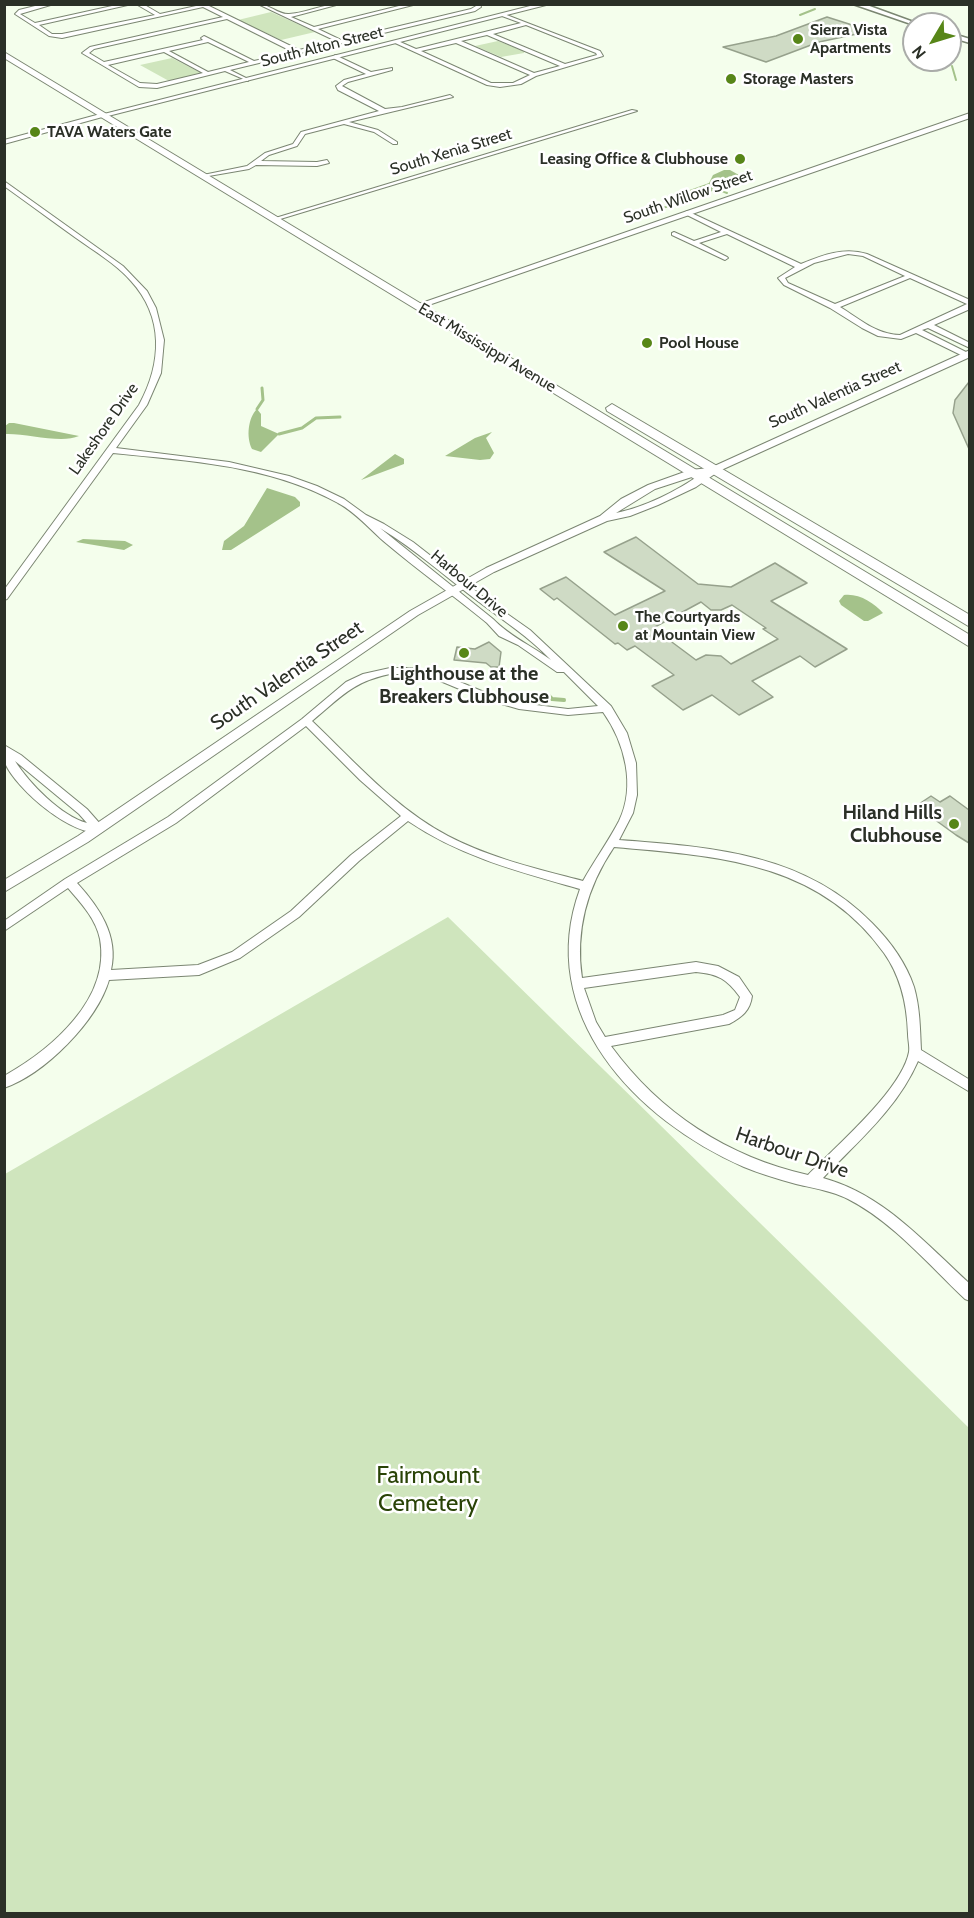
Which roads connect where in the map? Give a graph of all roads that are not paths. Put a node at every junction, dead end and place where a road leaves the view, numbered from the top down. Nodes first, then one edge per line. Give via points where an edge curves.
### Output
1 (52, 4) edge
2 (130, 4) edge
3 (138, 4) edge
4 (338, 4) edge
5 (415, 4) edge
6 (547, 4) edge
7 (856, 4) edge
8 (201, 5) edge
9 (261, 5) edge
10 (478, 6) edge
11 (159, 15) junction
12 (504, 15) junction
13 (286, 16) junction
14 (227, 18) junction
15 (434, 19) junction
16 (902, 19) edge
17 (525, 24) junction
18 (34, 25) junction
19 (184, 27) junction
20 (454, 28) junction
21 (314, 29) junction
22 (192, 32) dead end
23 (487, 33) junction
24 (201, 36) dead end
25 (209, 40) junction
26 (456, 41) junction
27 (341, 42) junction
28 (396, 42) junction
29 (4, 43) edge
30 (164, 50) junction
31 (416, 51) junction
32 (298, 52) junction
33 (532, 53) junction
34 (4, 54) edge
35 (522, 56) dead end
36 (335, 57) junction
37 (511, 58) dead end
38 (501, 61) junction
39 (254, 63) junction
40 (104, 64) junction
41 (565, 66) junction
42 (390, 69) dead end
43 (226, 70) junction
44 (52, 71) dead end
45 (208, 74) junction
46 (370, 74) junction
47 (534, 75) junction
48 (246, 80) junction
49 (450, 97) dead end
50 (105, 103) dead end
51 (118, 111) junction
52 (384, 111) junction
53 (634, 111) dead end
54 (104, 115) junction
55 (969, 115) edge
56 (342, 123) junction
57 (56, 126) junction
58 (4, 137) edge
59 (16, 137) junction
60 (4, 142) edge
61 (395, 143) dead end
62 (327, 162) dead end
63 (252, 163) junction
64 (220, 173) junction
65 (205, 176) junction
66 (4, 183) edge
67 (687, 213) junction
68 (290, 214) junction
69 (275, 219) junction
70 (308, 225) dead end
71 (726, 232) junction
72 (674, 234) dead end
73 (694, 243) junction
74 (725, 258) dead end
75 (802, 267) junction
76 (910, 276) junction
77 (424, 300) junction
78 (969, 305) edge
79 (834, 307) junction
80 (927, 326) junction
81 (916, 330) junction
82 (968, 351) edge
83 (535, 362) dead end
84 (604, 403) dead end
85 (111, 450) junction
86 (715, 469) junction
87 (698, 476) junction
88 (457, 587) junction
89 (4, 597) edge
90 (969, 622) edge
91 (969, 642) edge
92 (585, 688) junction
93 (607, 708) junction
94 (306, 721) junction
95 (4, 749) edge
96 (408, 816) junction
97 (98, 829) junction
98 (611, 843) junction
99 (69, 882) junction
100 (585, 886) junction
101 (4, 887) edge
102 (4, 927) edge
103 (106, 975) junction
104 (576, 984) junction
105 (602, 1043) junction
106 (915, 1053) junction
107 (4, 1083) edge
108 (969, 1087) edge
109 (811, 1181) junction
110 (969, 1294) edge

1 - 18 street via 17,13
2 - 18 street
3 - 11 street
4 - 13 street
5 - 21 street
6 - 12 street, South Alton Street
7 - 16 main road
8 - 11 street
8 - 14 street
9 - 13 street
10 - 15 street
11 - 18 street via 61,36
12 - 17 street
12 - 20 street, South Alton Street
13 - 21 street
14 - 19 street
14 - 32 street
15 - 20 street
15 - 27 street
17 - 23 street
17 - 41 street via 600,53 599,57
19 - 22 street
19 - 40 street via 87,50 87,54
20 - 28 street, South Alton Street
21 - 27 street
23 - 26 street
23 - 33 street
24 - 25 street
25 - 30 street
25 - 39 street
26 - 31 street
26 - 38 street
27 - 32 street
28 - 31 street
28 - 36 street, South Alton Street
29 - 44 main road
30 - 40 street
30 - 45 street
31 - 47 street via 493,85 512,84
32 - 39 street
33 - 35 street
33 - 41 street
34 - 54 main road, East Mississippi Avenue
36 - 46 street
36 - 48 street, South Alton Street
37 - 38 street
38 - 47 street
39 - 43 street
40 - 45 street via 144,86
41 - 47 street
42 - 46 street
43 - 45 street
43 - 48 street
46 - 52 street via 346,81 340,89
48 - 51 street, South Alton Street
49 - 52 street
50 - 51 main road
51 - 54 street, South Alton Street
51 - 64 main road
52 - 56 street
53 - 68 street, South Xenia Street
54 - 57 street, South Alton Street
54 - 65 main road, East Mississippi Avenue
55 - 67 street, South Willow Street
56 - 61 street via 370,128
56 - 63 street via 303,133 295,145
57 - 59 street, South Alton Street via 45,135
57 - 59 street, South Alton Street via 22,130
58 - 59 street, South Alton Street
59 - 60 street, South Alton Street
62 - 63 street
63 - 64 street
64 - 65 street
64 - 68 main road
65 - 69 main road, East Mississippi Avenue
66 - 85 street, Lakeshore Drive via 123,270 145,293 156,313 162,345 155,379 142,408
67 - 71 street
67 - 77 street, South Willow Street
68 - 69 street, South Xenia Street
68 - 70 main road
69 - 77 main road, East Mississippi Avenue
71 - 73 street
71 - 75 street
72 - 73 street
73 - 74 street
75 - 76 street via 850,252
75 - 79 street via 781,278
76 - 78 street
76 - 79 street
77 - 83 main road, East Mississippi Avenue
77 - 87 main road, East Mississippi Avenue
78 - 80 street
79 - 81 street via 857,324 890,337
80 - 81 street
80 - 82 street
81 - 82 street
82 - 86 street, South Valentia Street via 909,382
84 - 86 main road
85 - 88 street, Harbour Drive via 224,463 267,472 324,492 366,518 386,538
85 - 89 street, Lakeshore Drive
86 - 87 street, South Valentia Street
86 - 90 main road
87 - 88 street, South Valentia Street via 635,511 604,518
87 - 91 main road, East Mississippi Avenue
88 - 92 street, Harbour Drive via 524,630
88 - 92 street, Harbour Drive via 502,633
88 - 97 street, South Valentia Street
92 - 93 street, Harbour Drive
93 - 94 street via 568,712 519,706 428,673 397,670 357,680
93 - 98 street, Harbour Drive via 623,735 632,776 628,814
94 - 96 street
94 - 99 street via 167,823
95 - 97 street via 11,766 34,790 79,824
96 - 100 street via 474,852
96 - 103 street via 289,919 236,955 199,970
97 - 101 street, South Valentia Street
98 - 100 street, Harbour Drive
98 - 106 street via 693,850 759,862 808,880 842,900 874,931 901,972 910,1000
99 - 102 street
99 - 103 street via 91,907 103,930
100 - 104 street, Harbour Drive via 573,935
103 - 107 street via 72,1029 39,1060
104 - 105 street, Harbour Drive
104 - 105 street via 705,967 729,975 746,996 739,1013 725,1020
105 - 109 street, Harbour Drive via 641,1092 690,1132 750,1163
106 - 108 street
106 - 109 street via 886,1107
109 - 110 street, Harbour Drive via 845,1191 869,1204

